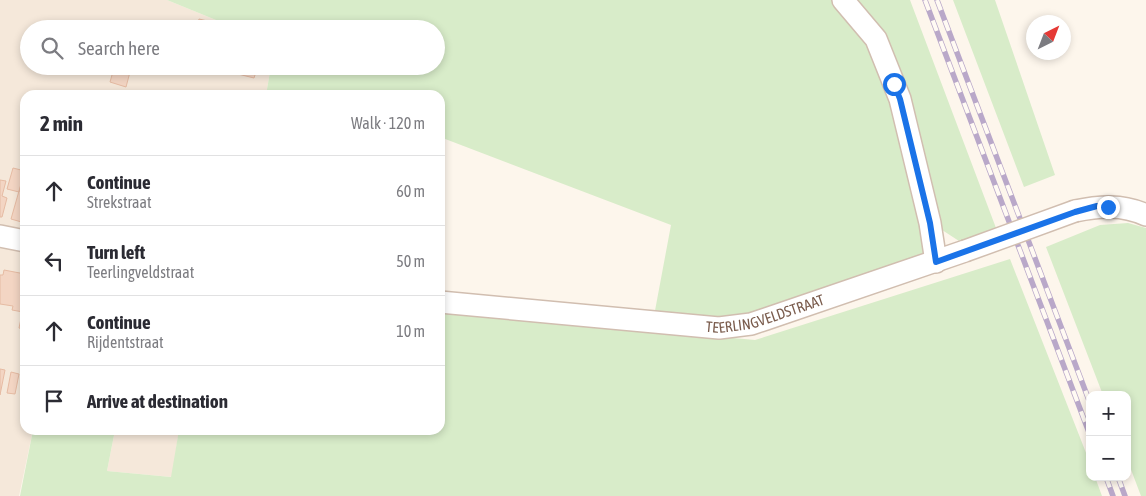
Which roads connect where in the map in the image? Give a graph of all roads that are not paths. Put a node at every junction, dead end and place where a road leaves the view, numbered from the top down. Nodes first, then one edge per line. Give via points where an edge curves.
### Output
1 (843, 0) edge
2 (1146, 215) edge
3 (0, 236) edge
4 (20, 240) edge
5 (936, 262) junction
6 (445, 302) edge

1 - 5 street via 876,38 900,99 930,223
2 - 5 street, TEERLINGVELDSTRAAT, bridge via 1097,206
3 - 4 street
5 - 6 street, TEERLINGVELDSTRAAT via 751,324 719,328

